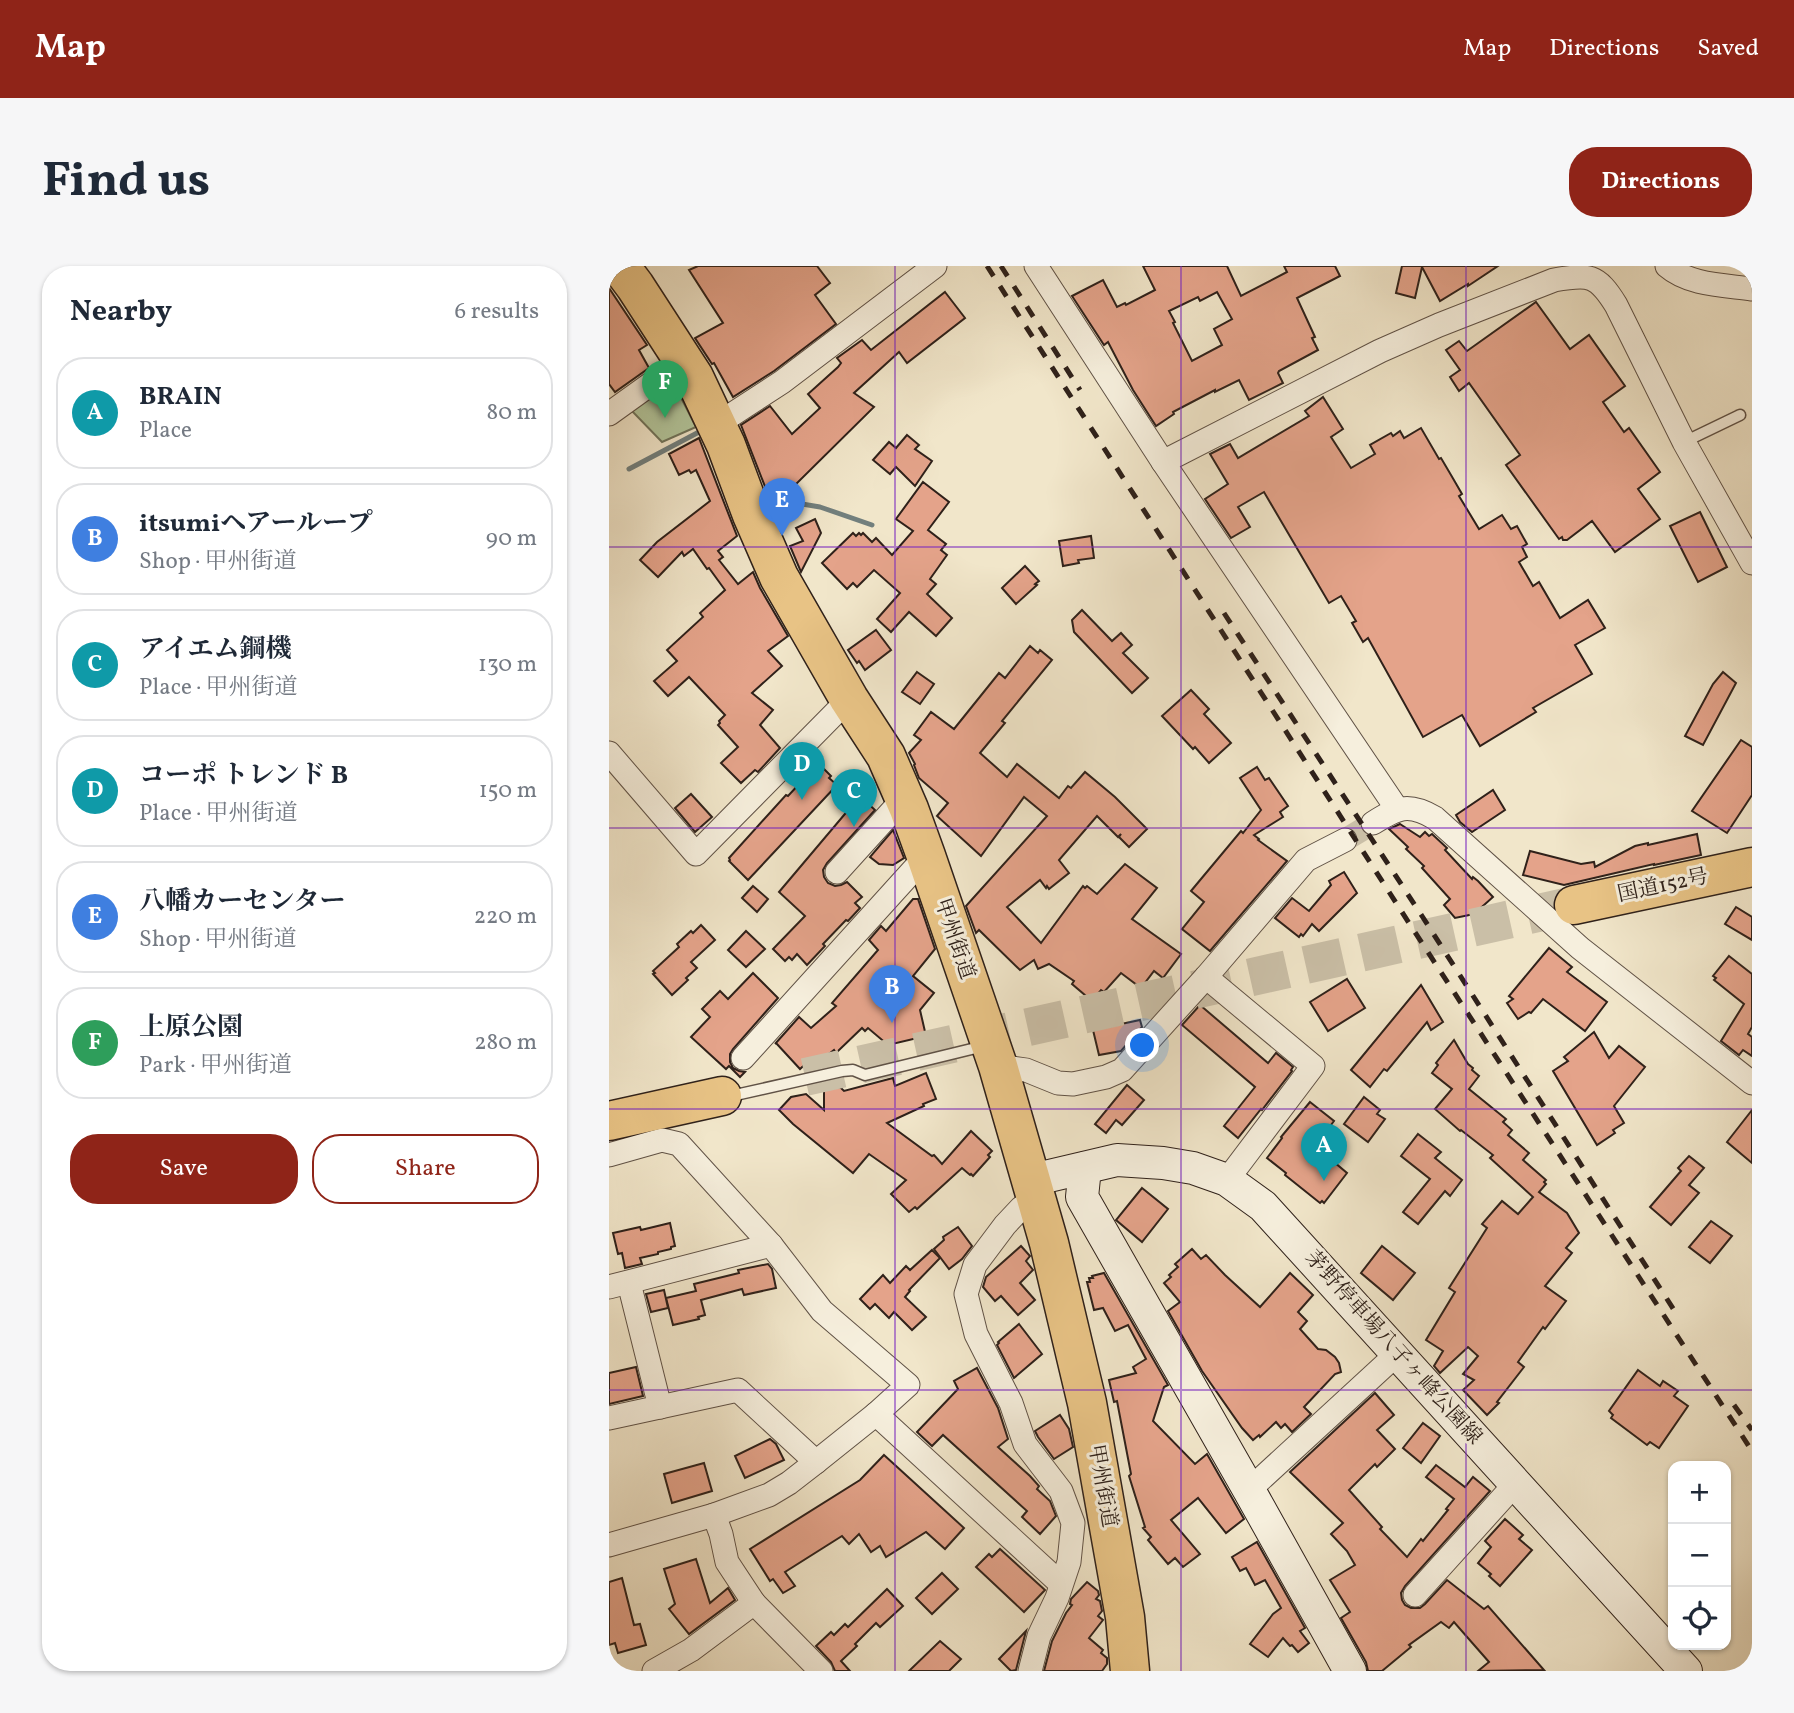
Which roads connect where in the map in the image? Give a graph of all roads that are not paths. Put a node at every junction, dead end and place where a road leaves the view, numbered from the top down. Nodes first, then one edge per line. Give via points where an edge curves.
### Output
1 (620, 266) edge
2 (935, 266) edge
3 (1036, 266) edge
4 (1667, 266) edge
5 (1593, 272) edge
6 (1752, 289) edge
7 (684, 360) junction
8 (609, 414) edge
9 (1740, 415) dead end
10 (716, 425) junction
11 (1684, 443) junction
12 (1163, 462) junction
13 (1752, 563) edge
14 (849, 699) junction
15 (609, 753) edge
16 (904, 798) junction
17 (1397, 808) junction
18 (1373, 824) tunnel mouth
19 (1345, 840) tunnel mouth
20 (926, 856) junction
21 (1752, 867) edge
22 (837, 872) dead end
23 (1574, 905) tunnel mouth
24 (1206, 977) junction
25 (994, 1055) junction
26 (743, 1058) dead end
27 (1752, 1083) edge
28 (726, 1096) joint
29 (609, 1121) edge
30 (609, 1155) edge
31 (1085, 1168) junction
32 (1227, 1180) junction
33 (1034, 1188) junction
34 (771, 1245) junction
35 (619, 1285) edge
36 (1398, 1353) junction
37 (660, 1406) junction
38 (876, 1414) junction
39 (609, 1418) edge
40 (816, 1462) junction
41 (1517, 1483) junction
42 (1249, 1490) junction
43 (714, 1515) junction
44 (609, 1545) edge
45 (1061, 1584) junction
46 (1415, 1595) dead end
47 (754, 1603) junction
48 (654, 1671) edge
49 (821, 1671) edge
50 (1030, 1671) edge
51 (1131, 1671) edge
52 (1350, 1671) edge
53 (1686, 1671) edge

1 - 7 highway, 甲州街道
2 - 10 street via 782,382
3 - 12 street
4 - 6 street via 1677,275 1697,281
5 - 11 street via 1616,304
5 - 12 street via 1554,280 1380,351
7 - 8 street
7 - 10 highway, 甲州街道
9 - 11 lane
10 - 14 highway, 甲州街道 via 779,577
11 - 13 street
12 - 17 street
14 - 15 street via 696,853
14 - 16 highway, 甲州街道 via 886,756
16 - 20 highway, 甲州街道
16 - 22 street
17 - 18 street
17 - 27 street via 1422,810 1435,818 1580,948
19 - 24 street via 1306,860
20 - 25 highway, 甲州街道
20 - 26 street
21 - 23 highway, 国道152号
24 - 25 street via 1122,1070 1106,1077 1058,1083
24 - 32 street via 1313,1066
25 - 28 lane via 865,1075 842,1070
25 - 33 highway, 甲州街道
28 - 29 highway
30 - 34 street via 662,1140 680,1144
31 - 32 main road, 茅野停車場八子ヶ峰公園線 via 1118,1160 1163,1163
31 - 33 main road, 茅野停車場八子ヶ峰公園線
31 - 42 main road via 1083,1197
32 - 36 main road, 茅野停車場八子ヶ峰公園線 via 1263,1206
33 - 45 street via 975,1265 966,1294 977,1334 1025,1444 1061,1490 1073,1523 1069,1562
33 - 51 highway, 甲州街道 via 1087,1404
34 - 35 street
34 - 38 street via 822,1311 908,1385
35 - 37 street
36 - 41 main road, 茅野停車場八子ヶ峰公園線
36 - 42 street
37 - 39 street
37 - 40 street via 738,1390
38 - 40 street
38 - 45 street
40 - 43 street via 769,1495
41 - 46 street
41 - 53 main road, 茅野停車場八子ヶ峰公園線
42 - 52 main road
43 - 44 street
43 - 47 street via 727,1562
45 - 50 street
47 - 48 street
47 - 49 street

